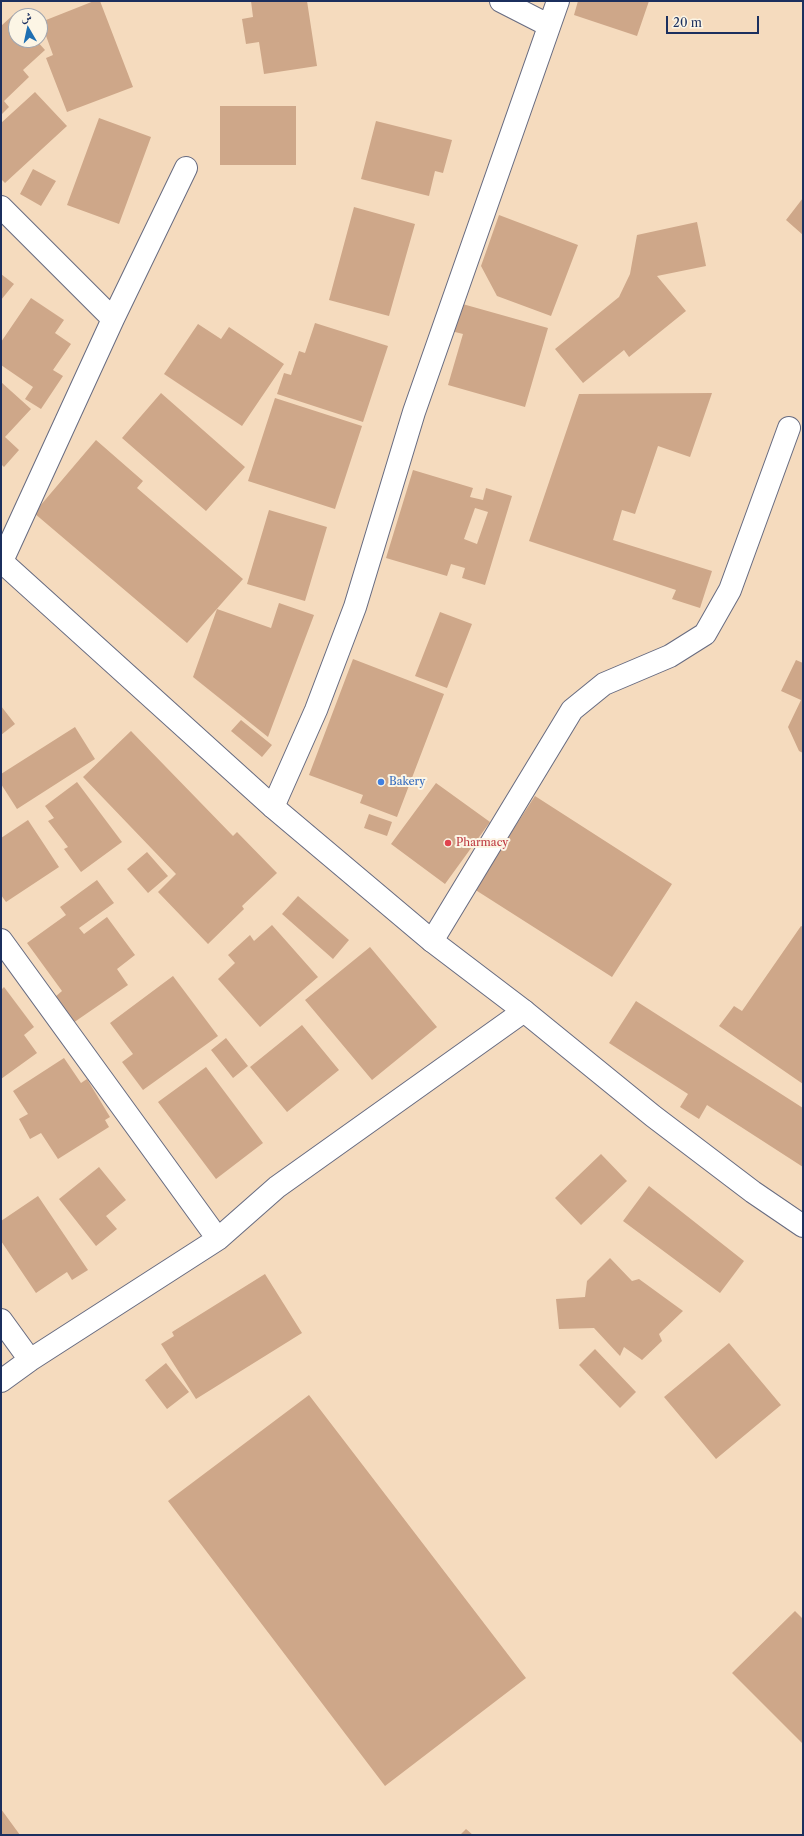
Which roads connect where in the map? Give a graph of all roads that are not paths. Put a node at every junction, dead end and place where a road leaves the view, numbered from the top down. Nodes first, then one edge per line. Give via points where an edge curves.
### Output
1 (501, 1) edge
2 (558, 1) edge
3 (548, 24) junction
4 (186, 168) dead end
5 (1, 207) edge
6 (113, 318) junction
7 (789, 428) dead end
8 (1, 561) edge
9 (273, 807) junction
10 (1, 940) edge
11 (432, 941) junction
12 (524, 1011) junction
13 (803, 1226) edge
14 (218, 1238) junction
15 (1, 1320) edge
16 (30, 1360) junction
17 (1, 1380) edge

1 - 3 street
2 - 3 street
3 - 9 street via 414,412 355,607 316,710
4 - 6 street
5 - 6 street
6 - 8 street
7 - 11 street via 730,590 705,634 670,656 604,684 572,710
8 - 9 street
9 - 11 street
10 - 14 street
11 - 12 street
12 - 13 street via 753,1192
12 - 14 street via 277,1187
14 - 16 street
15 - 16 street
16 - 17 street

